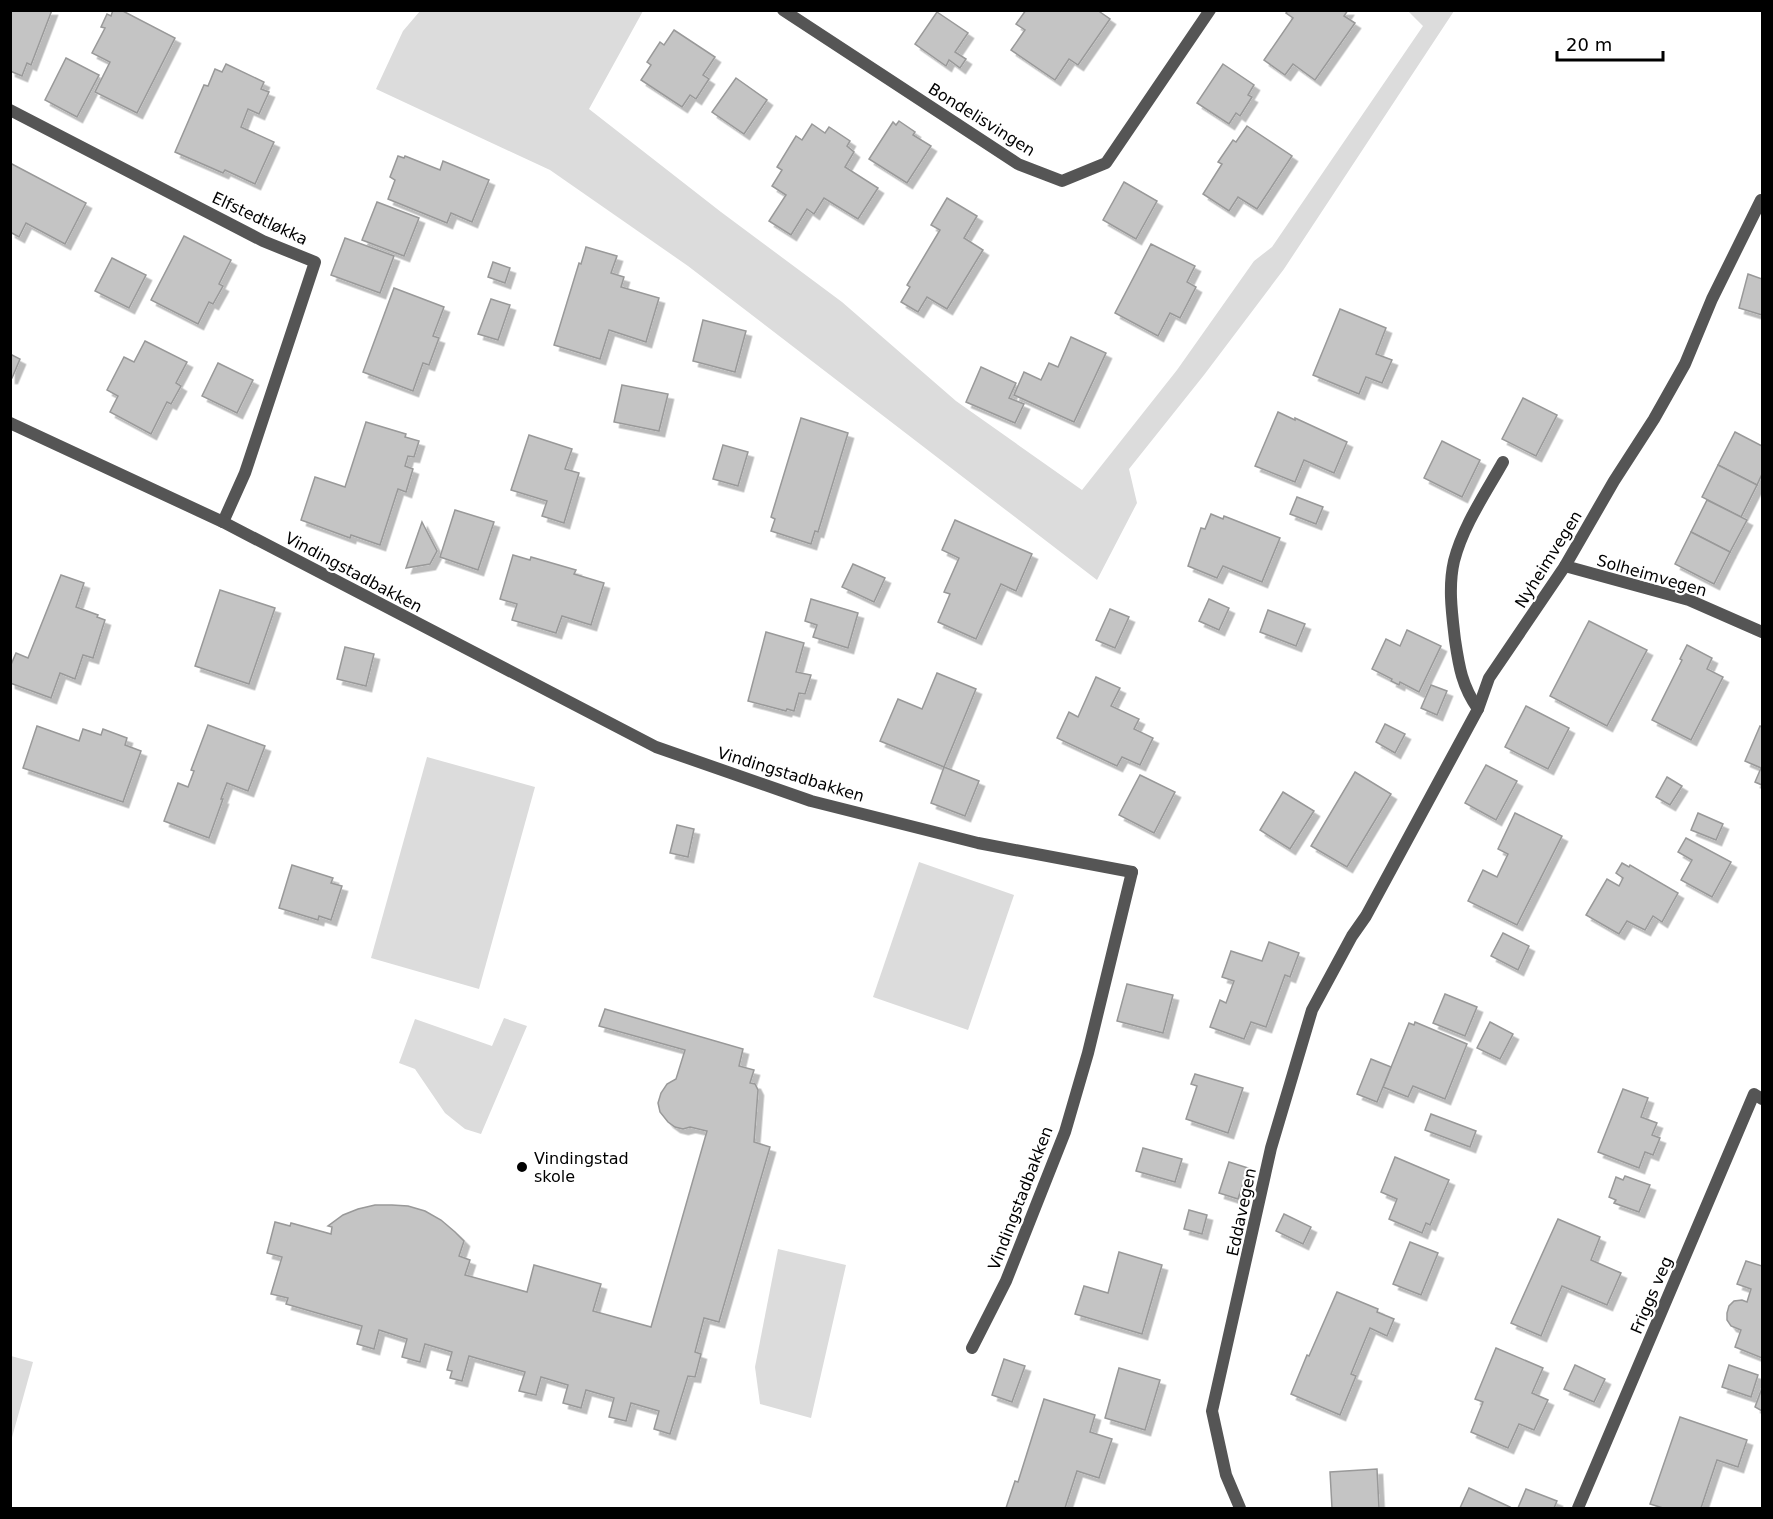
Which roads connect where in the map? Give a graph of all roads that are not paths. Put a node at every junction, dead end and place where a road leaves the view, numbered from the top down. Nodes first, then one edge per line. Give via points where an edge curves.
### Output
1 (783, 10) edge
2 (1210, 10) edge
3 (10, 110) edge
4 (1761, 200) edge
5 (10, 423) edge
6 (1503, 462) dead end
7 (223, 522) junction
8 (1565, 567) junction
9 (1762, 632) edge
10 (1478, 709) junction
11 (1356, 932) joint
12 (1758, 1097) edge
13 (972, 1348) dead end
14 (1240, 1509) edge
15 (1578, 1509) edge

1 - 2 street, Bondelisvingen via 1018,164 1062,181 1106,163
3 - 7 street, Elfstedtløkka via 263,241 315,262 245,473
4 - 8 street, Nyheimvegen via 1685,364
5 - 7 street, Vindingstadbakken
6 - 10 street via 1466,529 1454,562 1451,592 1457,654 1466,692
7 - 13 street, Vindingstadbakken via 656,747 812,801 978,843 1132,872 1065,1132 1006,1281
8 - 9 street, Solheimvegen via 1689,600
8 - 10 street, Nyheimvegen via 1489,678
10 - 11 street, Nyheimvegen
11 - 14 street, Eddavegen via 1312,1010 1271,1148 1212,1411 1226,1475
12 - 15 street, Friggs veg

